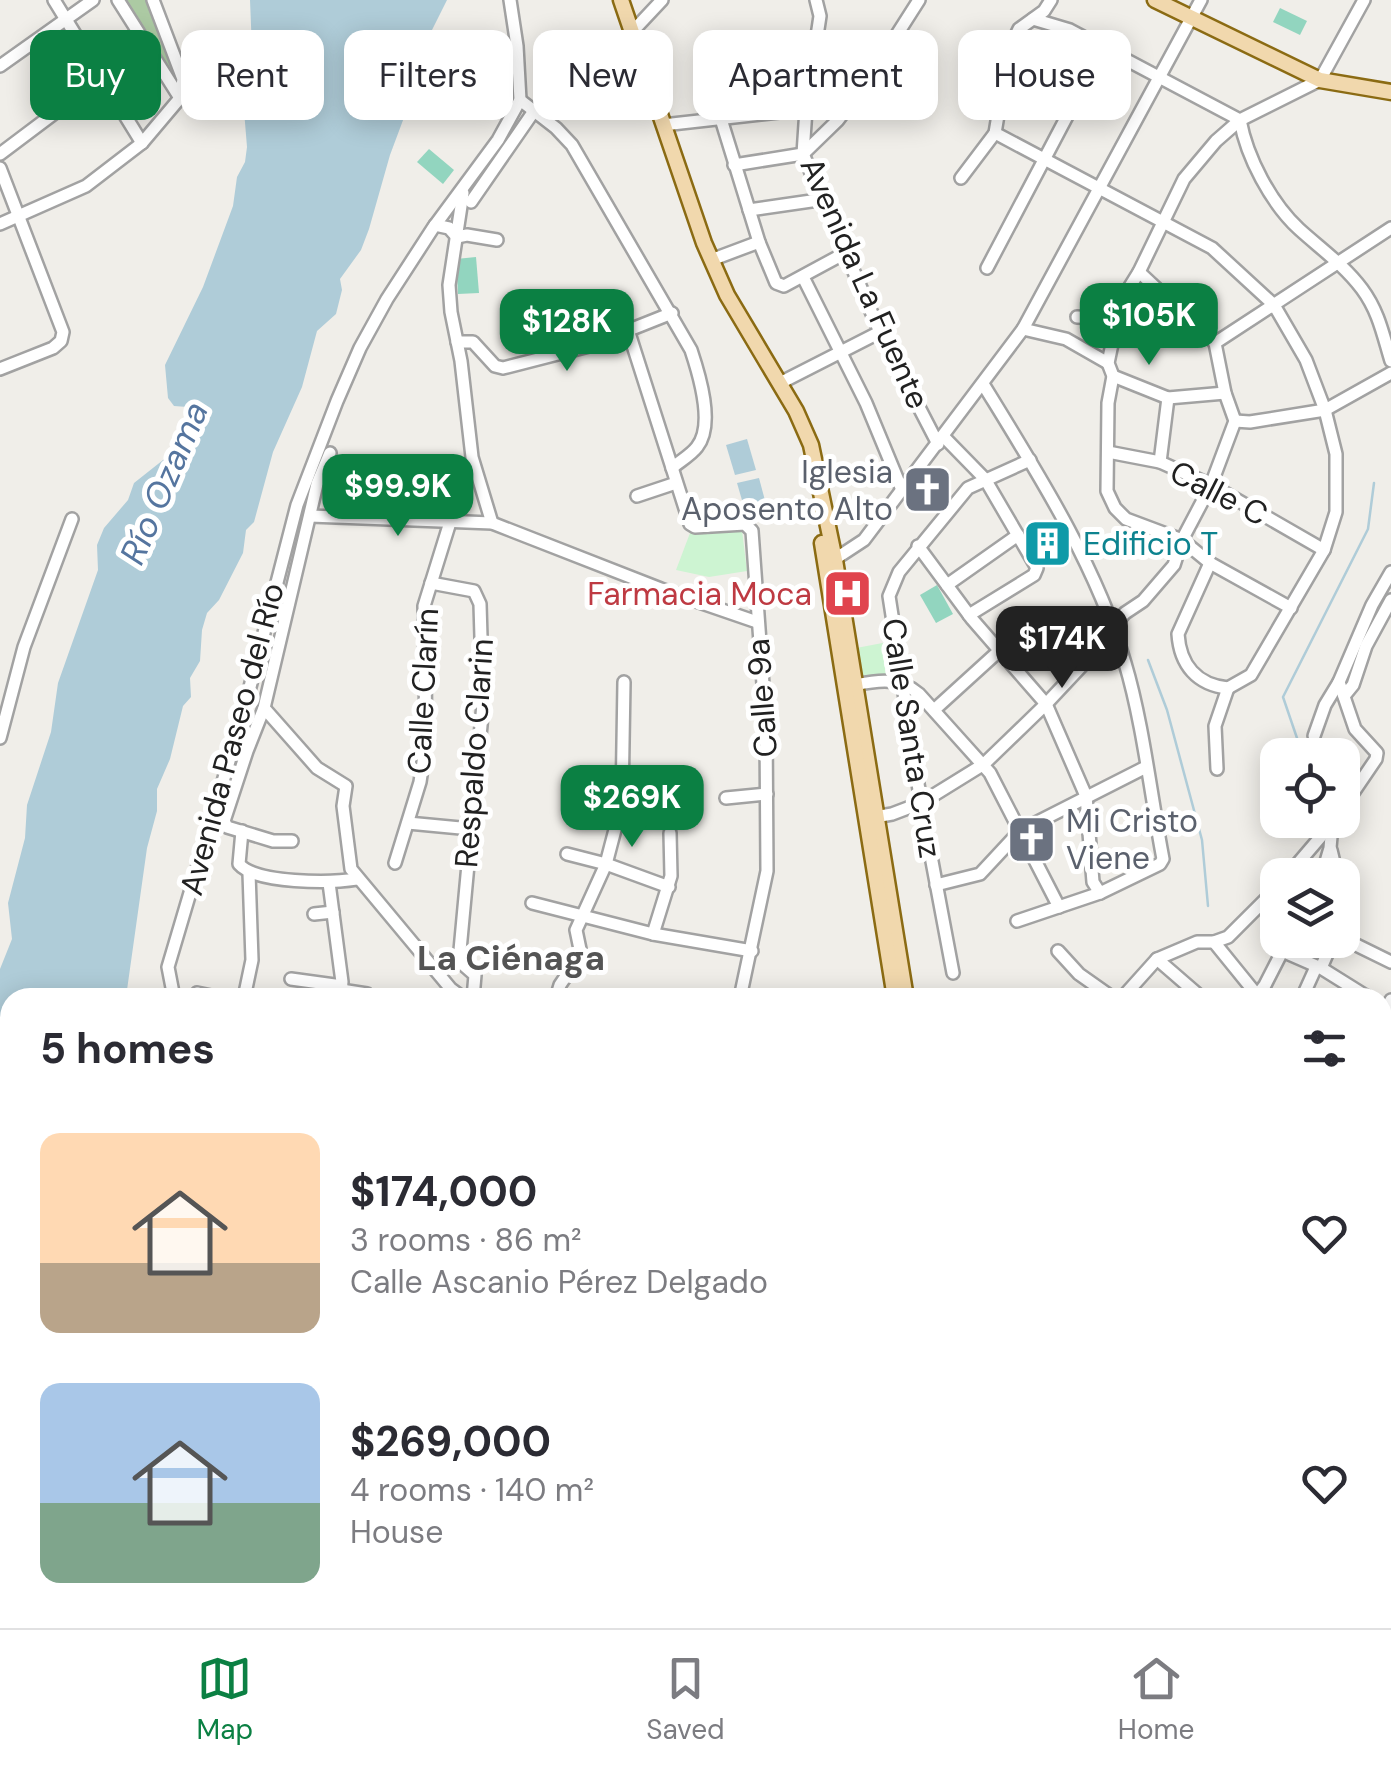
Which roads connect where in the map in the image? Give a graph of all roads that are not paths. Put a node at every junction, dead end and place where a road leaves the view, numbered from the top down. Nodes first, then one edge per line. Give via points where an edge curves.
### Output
1 (54, 0) edge
2 (93, 0) edge
3 (118, 0) edge
4 (154, 0) edge
5 (510, 0) edge
6 (612, 0) edge
7 (622, 0) edge
8 (662, 0) edge
9 (816, 0) edge
10 (919, 0) edge
11 (1050, 0) edge
12 (1156, 0) edge
13 (1201, 0) edge
14 (1364, 0) edge
15 (1192, 17) junction
16 (1033, 19) junction
17 (66, 20) junction
18 (72, 30) edge
19 (631, 30) edge
20 (634, 30) edge
21 (819, 30) edge
22 (1070, 30) edge
23 (1131, 62) edge
24 (0, 66) edge
25 (1158, 77) junction
26 (1320, 80) junction
27 (1390, 92) edge
28 (180, 98) junction
29 (520, 100) junction
30 (533, 110) edge
31 (533, 112) edge
32 (45, 120) edge
33 (127, 120) edge
34 (544, 120) edge
35 (661, 120) edge
36 (711, 120) edge
37 (721, 120) edge
38 (805, 120) edge
39 (1067, 120) edge
40 (1240, 120) junction
41 (663, 125) junction
42 (994, 133) junction
43 (142, 143) junction
44 (0, 154) edge
45 (803, 154) junction
46 (1044, 161) junction
47 (734, 164) junction
48 (0, 168) edge
49 (961, 178) dead end
50 (1102, 188) junction
51 (467, 197) junction
52 (824, 199) junction
53 (749, 210) junction
54 (17, 218) junction
55 (1163, 222) junction
56 (0, 224) edge
57 (436, 225) junction
58 (1391, 228) edge
59 (457, 237) junction
60 (498, 240) dead end
61 (759, 242) junction
62 (848, 252) junction
63 (711, 260) junction
64 (1338, 264) junction
65 (987, 268) dead end
66 (1140, 272) junction
67 (802, 277) junction
68 (1274, 306) junction
69 (1118, 312) junction
70 (672, 313) junction
71 (1077, 316) dead end
72 (1023, 328) junction
73 (880, 332) junction
74 (629, 333) junction
75 (457, 342) junction
76 (1215, 343) junction
77 (840, 353) junction
78 (1391, 361) edge
79 (0, 369) edge
80 (1111, 370) junction
81 (1391, 373) edge
82 (780, 384) junction
83 (983, 384) junction
84 (1225, 394) junction
85 (1168, 398) junction
86 (1326, 410) junction
87 (1235, 420) junction
88 (940, 440) junction
89 (1108, 452) junction
90 (330, 453) dead end
91 (1030, 460) junction
92 (1160, 462) junction
93 (672, 468) junction
94 (985, 479) junction
95 (676, 484) junction
96 (1211, 485) junction
97 (902, 490) junction
98 (637, 496) dead end
99 (310, 516) junction
100 (72, 519) dead end
101 (451, 520) junction
102 (492, 523) junction
103 (1018, 536) junction
104 (1182, 540) junction
105 (918, 546) junction
106 (1324, 550) junction
107 (830, 562) junction
108 (1210, 563) junction
109 (1390, 577) edge
110 (432, 583) junction
111 (947, 585) junction
112 (1391, 600) edge
113 (1291, 608) junction
114 (969, 615) junction
115 (757, 622) junction
116 (1112, 626) junction
117 (1000, 650) junction
118 (624, 682) dead end
119 (1339, 682) junction
120 (903, 684) junction
121 (854, 686) junction
122 (1228, 688) junction
123 (1344, 696) junction
124 (1046, 704) junction
125 (264, 708) junction
126 (934, 710) junction
127 (1314, 736) dead end
128 (0, 738) edge
129 (984, 764) junction
130 (1146, 767) junction
131 (1218, 769) dead end
132 (1360, 783) edge
133 (768, 794) junction
134 (1086, 796) junction
135 (726, 798) dead end
136 (921, 803) junction
137 (871, 817) junction
138 (408, 823) junction
139 (470, 830) junction
140 (242, 831) junction
141 (1020, 831) junction
142 (670, 832) dead end
143 (1320, 838) edge
144 (1332, 838) edge
145 (292, 841) dead end
146 (1330, 848) junction
147 (566, 854) dead end
148 (1303, 858) edge
149 (1327, 858) edge
150 (1333, 858) edge
151 (395, 863) dead end
152 (606, 864) junction
153 (250, 874) junction
154 (356, 879) junction
155 (330, 883) junction
156 (936, 884) junction
157 (669, 886) junction
158 (1100, 893) junction
159 (532, 903) dead end
160 (1260, 905) edge
161 (1059, 907) junction
162 (333, 912) junction
163 (314, 914) dead end
164 (581, 918) junction
165 (1017, 921) dead end
166 (653, 934) junction
167 (1214, 942) junction
168 (1360, 947) edge
169 (752, 951) junction
170 (1058, 951) dead end
171 (1279, 958) edge
172 (1304, 958) edge
173 (1323, 958) edge
174 (1157, 959) junction
175 (1391, 962) edge
176 (1318, 968) junction
177 (953, 972) dead end
178 (290, 980) dead end
179 (172, 988) edge
180 (246, 988) edge
181 (327, 988) edge
182 (341, 988) edge
183 (450, 988) edge
184 (474, 988) edge
185 (559, 988) edge
186 (743, 988) edge
187 (894, 988) edge
188 (904, 988) edge
189 (1099, 988) edge
190 (1131, 988) edge
191 (1187, 988) edge
192 (1250, 988) edge
193 (1264, 988) edge
194 (1307, 988) edge
195 (1346, 988) edge

1 - 17 street
2 - 17 street
3 - 28 street
4 - 28 street via 182,80
5 - 29 street
6 - 107 main road via 712,282 800,438
7 - 19 main road
8 - 20 street
9 - 21 street, Avenida La Fuente
10 - 45 street via 858,94
11 - 16 street
12 - 15 main road
13 - 15 street
14 - 26 street
15 - 25 street
15 - 26 main road
16 - 22 street
16 - 42 street via 1009,50
17 - 18 street
17 - 24 street
23 - 25 street
25 - 40 street
25 - 50 street
26 - 27 main road
26 - 40 street
28 - 43 street
29 - 30 street
29 - 51 street, Avenida Paseo del Río
31 - 51 street
32 - 44 street
33 - 43 street
34 - 70 street via 572,146
35 - 41 main road
36 - 41 street
37 - 47 street
38 - 45 street, Avenida La Fuente
39 - 46 street
40 - 55 street via 1184,179
40 - 64 street via 1274,198
41 - 63 main road
42 - 46 street
42 - 49 street
43 - 54 street via 86,186
45 - 47 street
45 - 52 street, Avenida La Fuente
46 - 50 street
46 - 65 street
47 - 53 street
48 - 54 street
50 - 55 street
50 - 72 street
51 - 57 street, Avenida Paseo del Río
51 - 59 street
52 - 53 street
52 - 62 street, Avenida La Fuente
53 - 61 street
54 - 56 street
54 - 79 street via 63,332 53,348
55 - 66 street
55 - 68 street via 1212,248
57 - 59 street
57 - 179 street, Avenida Paseo del Río via 360,348 296,505 168,967
58 - 64 street
59 - 60 street
59 - 75 street via 449,285
61 - 63 street
61 - 67 street via 776,283
62 - 67 street
62 - 73 street, Avenida La Fuente
63 - 82 main road
64 - 68 street
64 - 78 street via 1373,306
66 - 69 street
66 - 76 street
67 - 77 street
68 - 76 street
68 - 86 street
69 - 71 street
69 - 80 street
70 - 74 street
70 - 93 street via 701,378 705,428 697,447
72 - 80 street via 1066,339
72 - 83 street
73 - 77 street
73 - 88 street, Avenida La Fuente
74 - 75 street via 503,368 473,342
74 - 93 street
75 - 102 street via 472,457
76 - 84 street
77 - 82 street
77 - 97 street
80 - 85 street
80 - 89 street
81 - 86 street
82 - 107 main road via 810,445
83 - 88 street
83 - 91 street
84 - 85 street
84 - 87 street
85 - 92 street
86 - 87 street
86 - 106 street via 1338,481
87 - 96 street
88 - 94 street, Avenida La Fuente
88 - 97 street
89 - 92 street, Calle C
89 - 104 street via 1107,491 1115,508
90 - 99 street
91 - 94 street, Calle Santa Cruz
91 - 116 street
92 - 96 street, Calle C
93 - 95 street
94 - 103 street, Avenida La Fuente
94 - 105 street, Calle Santa Cruz via 968,488
95 - 98 street
95 - 115 street via 692,526 745,524 752,531
96 - 104 street
96 - 106 street, Calle C
97 - 107 street via 864,540
99 - 101 street, Calle 9a
99 - 125 street
100 - 128 street via 24,647
101 - 102 street, Calle 9a
101 - 110 street, Calle Clarín
102 - 115 street, Calle 9a
103 - 111 street
103 - 114 street, Avenida La Fuente via 1037,568 1034,575
104 - 108 street
104 - 116 street via 1174,564 1144,601
105 - 111 street
105 - 120 street, Calle Santa Cruz via 889,596
106 - 113 street
107 - 121 main road
107 - 137 main road
108 - 113 street
108 - 122 street via 1178,644 1191,673
109 - 119 street
110 - 138 street, Calle Clarín via 423,619 426,742
110 - 139 street, Respaldo Clarin via 474,591 480,604 484,704
111 - 114 street
112 - 123 street
113 - 122 street via 1250,676
114 - 117 street
115 - 133 street, Calle 9a
116 - 124 street
116 - 130 street
117 - 124 street
117 - 126 street
118 - 152 street via 622,802
119 - 123 street
119 - 127 street
120 - 121 street via 885,679
120 - 126 street
120 - 136 street, Calle Santa Cruz
121 - 137 main road
122 - 131 street via 1215,726
123 - 132 street via 1355,730 1376,753
124 - 129 street
124 - 134 street
125 - 140 street via 225,824
125 - 154 street via 317,768 347,788 348,861
126 - 129 street
129 - 136 street
129 - 141 street
130 - 134 street
130 - 158 street via 1162,862
133 - 135 street
133 - 169 street, Calle 9a via 767,870
134 - 141 street
134 - 158 street via 1093,882
136 - 137 street
136 - 156 street, Calle Santa Cruz
137 - 187 main road
137 - 188 main road
138 - 139 street
138 - 151 street, Calle Clarín
139 - 184 street, Respaldo Clarin via 459,960 475,974
140 - 145 street
140 - 153 street via 239,864
141 - 156 street via 980,874
141 - 161 street
142 - 157 street
143 - 148 street
144 - 146 street
146 - 149 street
146 - 150 street
147 - 152 street
152 - 157 street
152 - 164 street
153 - 155 street
153 - 180 street
154 - 155 street
154 - 183 street
155 - 162 street
156 - 177 street, Calle Santa Cruz
157 - 166 street
158 - 161 street
159 - 164 street
160 - 167 street
161 - 165 street
162 - 163 street
162 - 182 street
164 - 166 street
164 - 185 street via 581,954
166 - 169 street
167 - 174 street
167 - 192 street
168 - 175 street
169 - 186 street, Calle 9a
170 - 189 street
171 - 193 street
172 - 176 street
173 - 176 street
174 - 190 street
174 - 191 street
176 - 194 street
176 - 195 street
178 - 181 street

